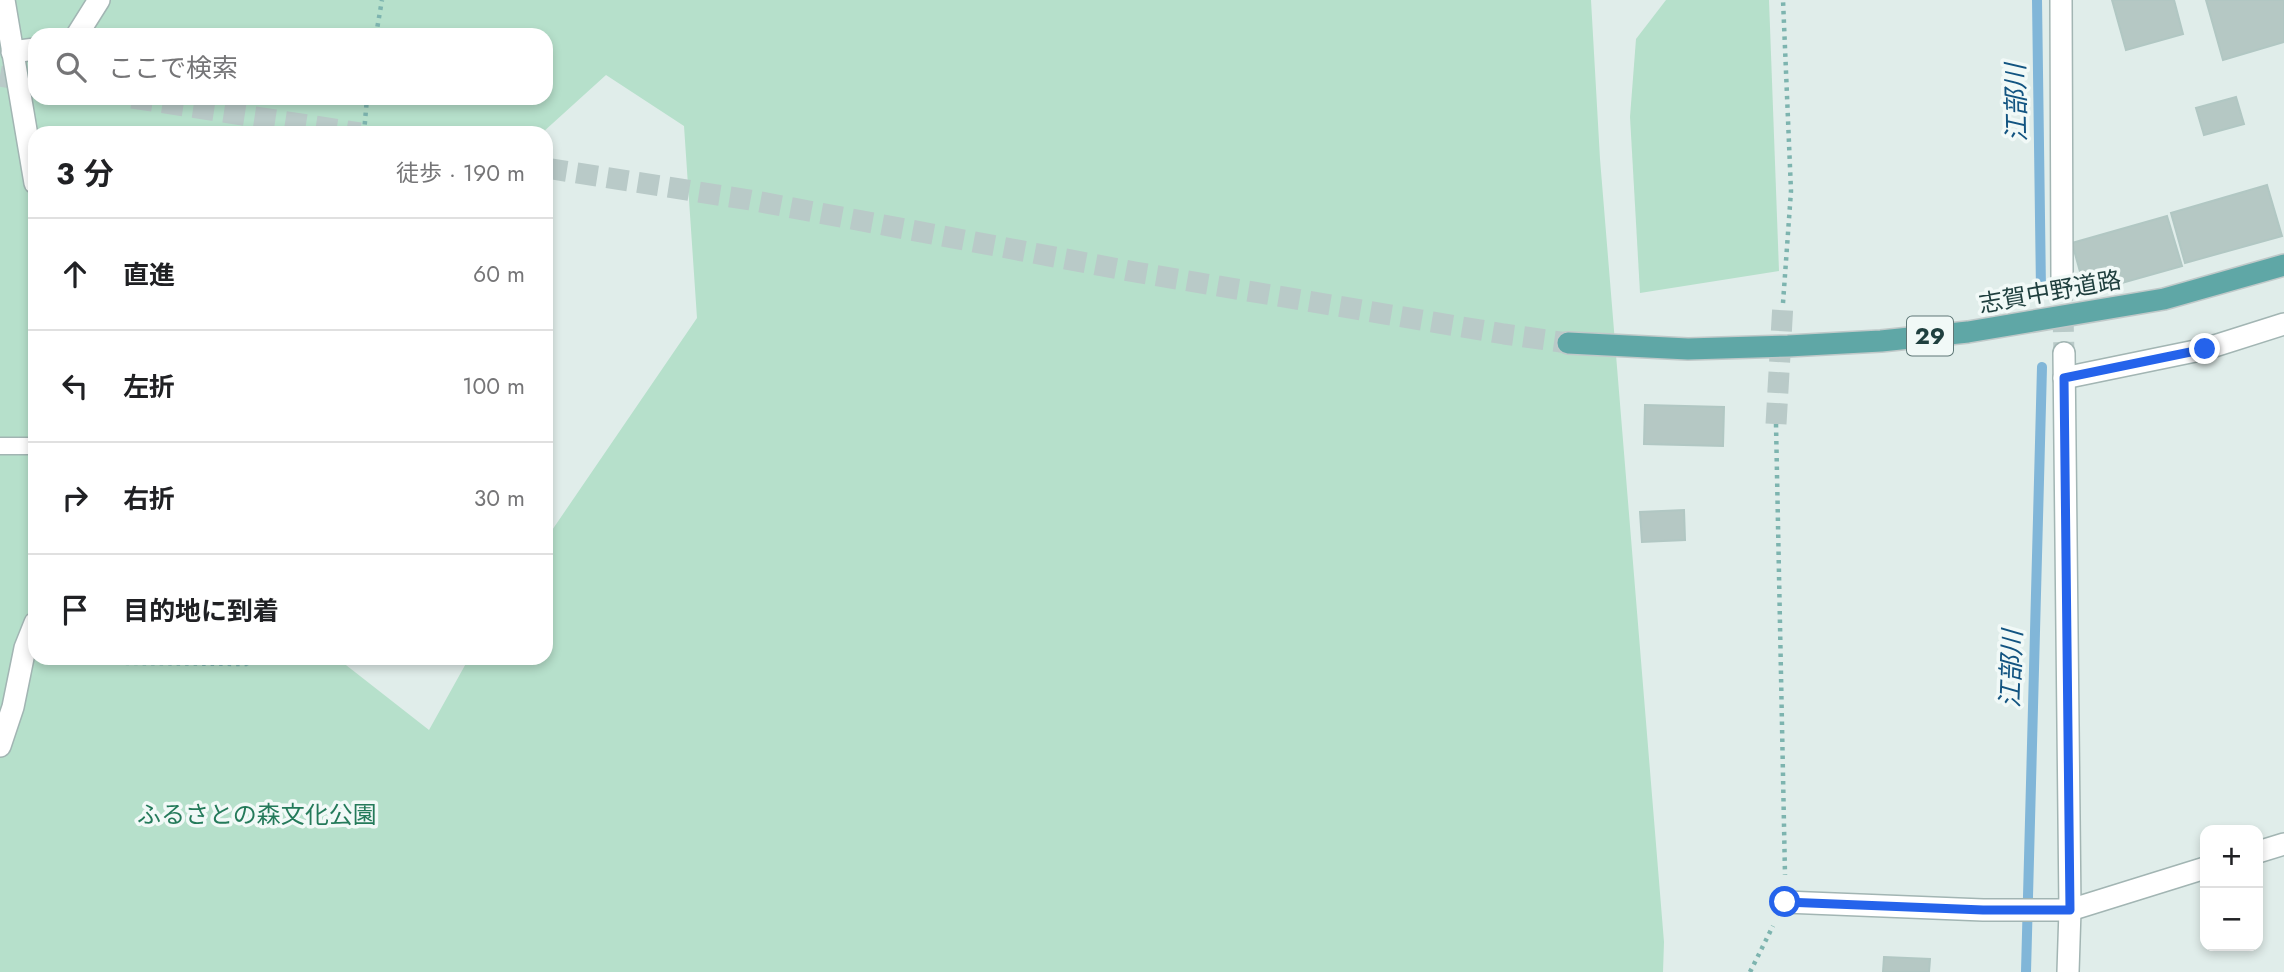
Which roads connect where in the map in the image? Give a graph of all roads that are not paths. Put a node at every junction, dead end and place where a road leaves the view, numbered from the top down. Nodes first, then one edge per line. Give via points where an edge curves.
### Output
1 (4, 0) edge
2 (99, 0) edge
3 (2061, 0) edge
4 (81, 28) edge
5 (28, 50) edge
6 (12, 52) junction
7 (28, 143) edge
8 (2284, 265) edge
9 (2062, 280) tunnel mouth
10 (2284, 324) edge
11 (1568, 343) tunnel mouth
12 (2064, 352) tunnel mouth
13 (2064, 378) junction
14 (0, 446) edge
15 (28, 446) edge
16 (28, 640) edge
17 (0, 746) edge
18 (2284, 844) edge
19 (2263, 850) edge
20 (2200, 870) edge
21 (1785, 902) road end
22 (2070, 910) junction
23 (2068, 972) edge

1 - 6 street
2 - 4 street
3 - 9 street
5 - 6 street
6 - 7 street
8 - 11 main road, 志賀中野道路 / 29 via 2164,299 1968,332 1881,341 1688,349
10 - 13 street via 2205,349
12 - 13 street
13 - 22 street
14 - 15 lane
16 - 17 street
18 - 19 street
20 - 22 street
21 - 22 street
22 - 23 street

